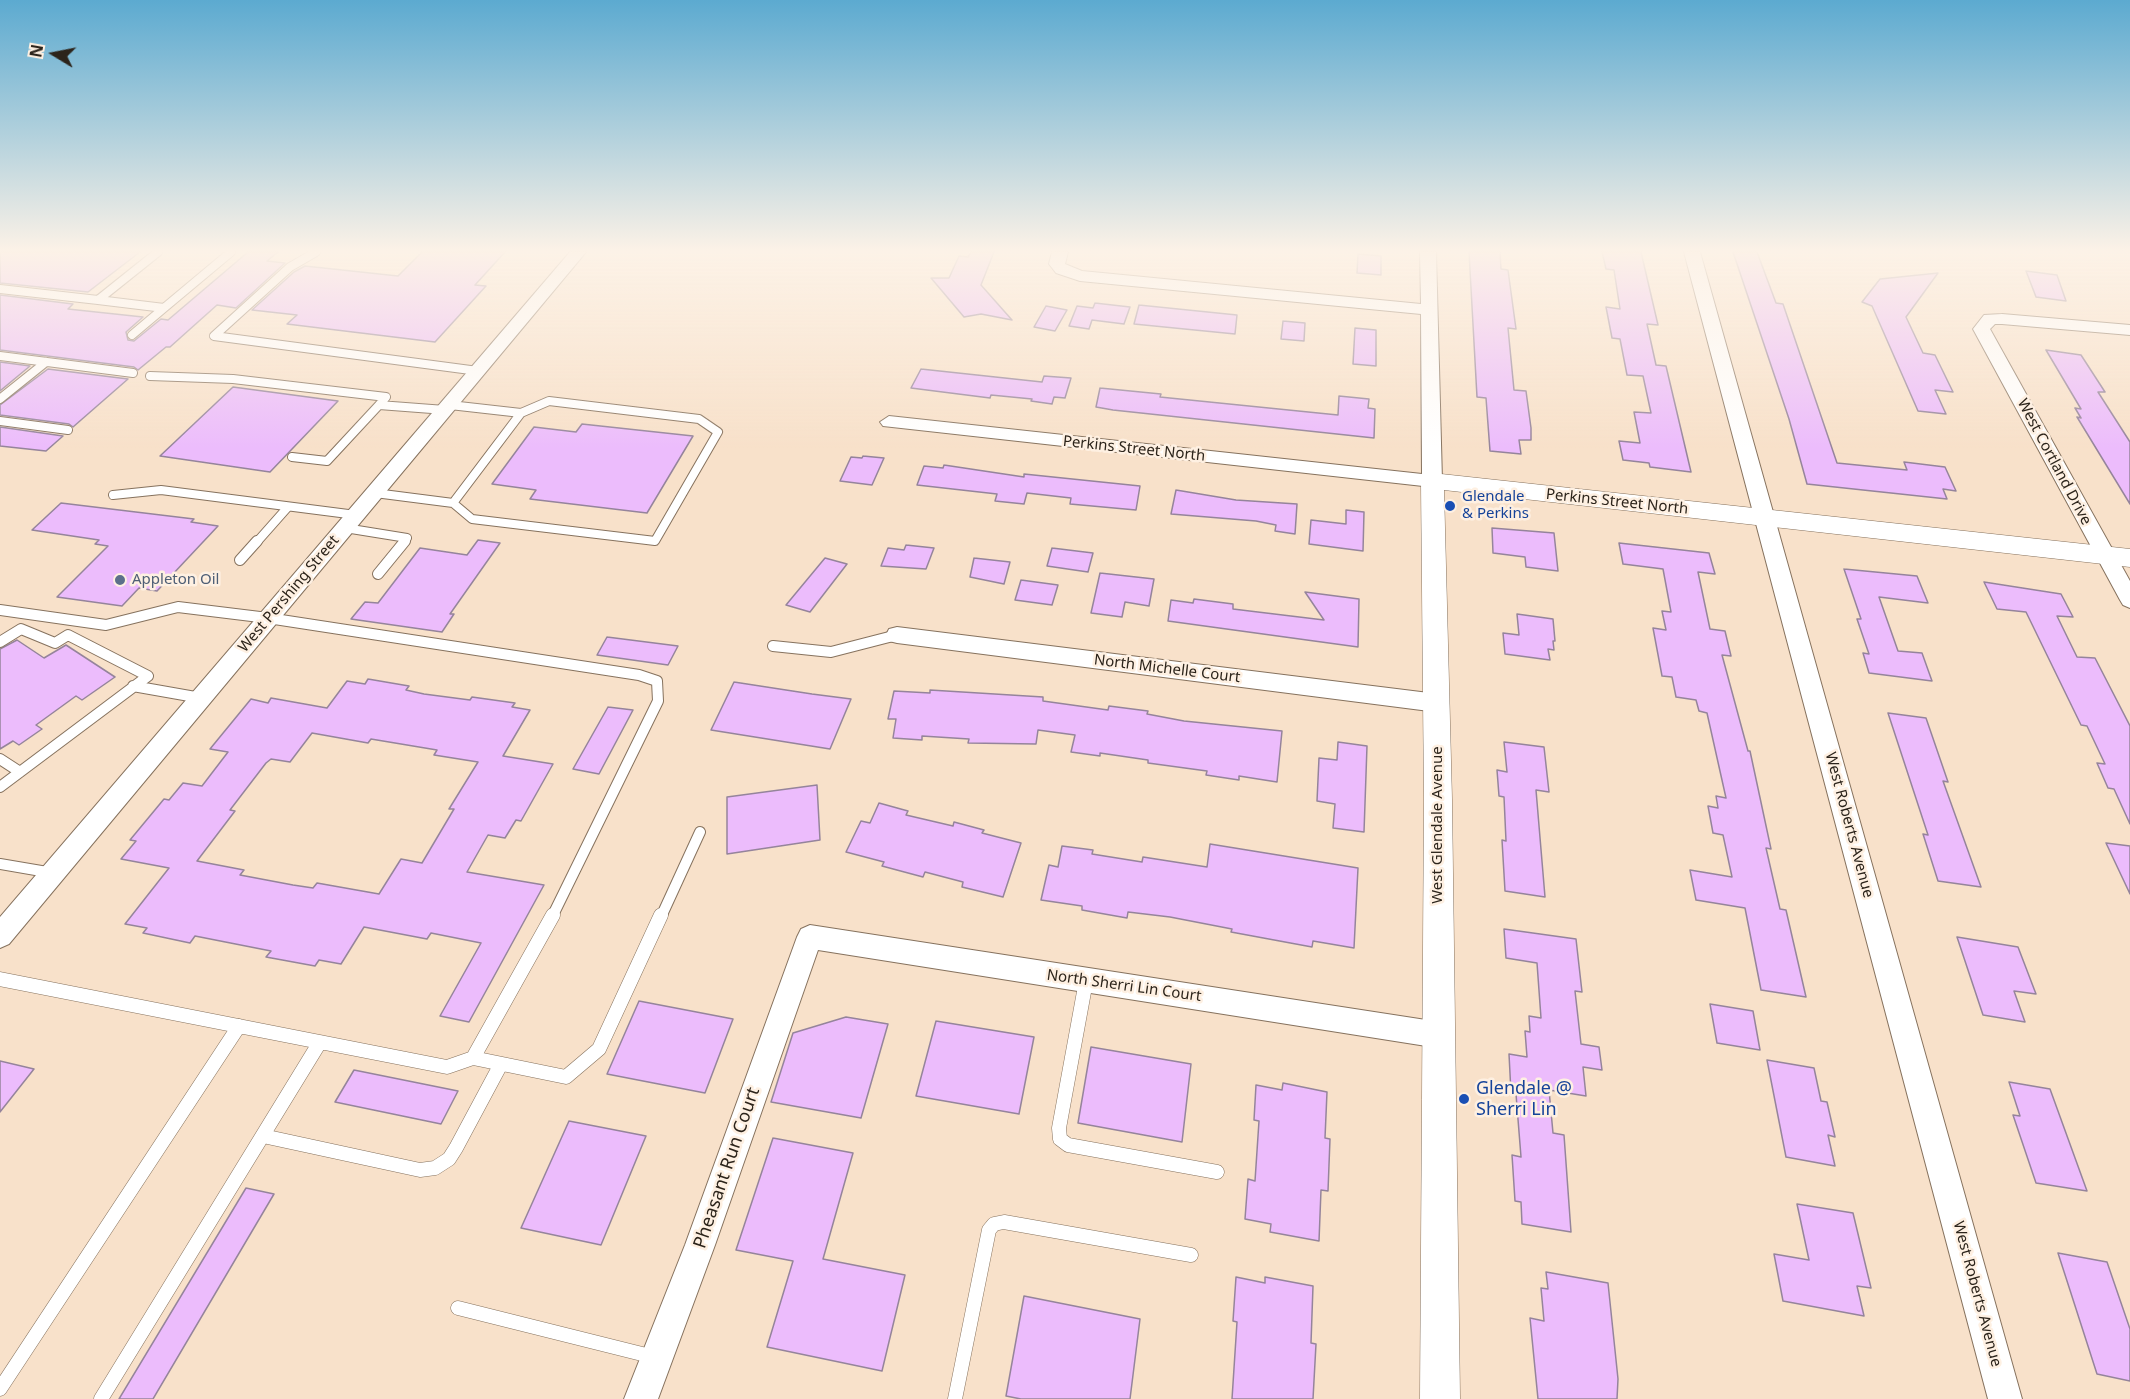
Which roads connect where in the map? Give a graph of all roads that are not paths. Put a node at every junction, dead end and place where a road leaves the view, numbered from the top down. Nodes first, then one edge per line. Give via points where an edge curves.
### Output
1 (153, 317) edge
2 (235, 317) edge
3 (523, 317) edge
4 (1429, 317) edge
5 (1710, 317) edge
6 (2130, 330) edge
7 (132, 335) dead end
8 (0, 356) edge
9 (46, 362) junction
10 (478, 371) junction
11 (133, 373) dead end
12 (150, 376) dead end
13 (0, 399) edge
14 (380, 405) junction
15 (447, 408) junction
16 (521, 413) junction
17 (0, 421) edge
18 (888, 422) dead end
19 (68, 430) dead end
20 (292, 457) dead end
21 (1432, 481) junction
22 (375, 493) junction
23 (113, 495) dead end
24 (453, 503) junction
25 (287, 508) junction
26 (1765, 519) junction
27 (350, 522) junction
28 (2104, 555) junction
29 (2130, 558) edge
30 (240, 560) dead end
31 (378, 574) dead end
32 (2130, 600) edge
33 (0, 610) edge
34 (268, 618) junction
35 (897, 635) joint
36 (0, 642) edge
37 (773, 646) dead end
38 (133, 686) junction
39 (201, 698) junction
40 (1437, 703) junction
41 (0, 759) edge
42 (20, 772) junction
43 (0, 787) edge
44 (700, 832) dead end
45 (0, 864) edge
46 (54, 873) junction
47 (0, 936) edge
48 (810, 937) joint
49 (0, 979) edge
50 (1086, 981) junction
51 (239, 1026) junction
52 (1439, 1035) junction
53 (320, 1042) junction
54 (473, 1058) junction
55 (501, 1064) junction
56 (263, 1136) junction
57 (1217, 1172) dead end
58 (1191, 1255) dead end
59 (458, 1308) dead end
60 (657, 1358) junction
61 (0, 1389) edge
62 (101, 1399) edge
63 (641, 1399) edge
64 (955, 1399) edge
65 (1440, 1399) edge
66 (2005, 1399) edge

1 - 7 lane
2 - 10 lane via 214,336
3 - 10 street, West Pershing Street
4 - 21 street, West Glendale Avenue
5 - 26 street, West Roberts Avenue
6 - 28 street, West Cortland Drive via 2002,319 1990,319 1981,329
8 - 9 lane
9 - 11 lane
9 - 13 lane
10 - 15 street, West Pershing Street
12 - 14 lane via 233,380 386,397
14 - 15 lane
14 - 20 lane via 327,462
15 - 16 lane
15 - 22 street, West Pershing Street
16 - 24 lane
16 - 24 lane via 549,401 699,419 718,432 656,541 472,519
17 - 19 lane
18 - 21 street, Perkins Street North
21 - 26 street, Perkins Street North
21 - 40 street, West Glendale Avenue
22 - 24 lane
22 - 27 street, West Pershing Street
23 - 25 lane via 161,490
25 - 27 lane
25 - 30 lane
26 - 28 street, Perkins Street North
26 - 66 street, West Roberts Avenue
27 - 31 lane via 407,538
27 - 34 street, West Pershing Street
28 - 29 street, Perkins Street North
28 - 32 street, West Cortland Drive
33 - 34 lane via 106,625 178,607
34 - 39 street, West Pershing Street
34 - 54 lane via 627,673 657,681 658,701 554,913
35 - 37 lane via 831,652
35 - 40 street, North Michelle Court
36 - 38 lane via 21,629 55,643 68,635 148,676
38 - 39 lane
38 - 42 lane
39 - 46 street, West Pershing Street
40 - 52 street, West Glendale Avenue
41 - 42 lane
42 - 43 lane
44 - 55 lane via 599,1049 566,1077
45 - 46 lane
46 - 47 street, West Pershing Street
48 - 50 street, North Sherri Lin Court
48 - 60 street, Pheasant Run Court
49 - 51 lane
50 - 52 street, North Sherri Lin Court
50 - 57 lane via 1060,1139 1068,1145
51 - 53 lane
51 - 61 lane
52 - 65 street, West Glendale Avenue
53 - 54 lane via 447,1067
53 - 56 lane
54 - 55 lane
55 - 56 lane via 456,1148 435,1168 420,1170
56 - 62 lane
58 - 64 lane via 1004,1222 994,1224 989,1230
59 - 60 lane
60 - 63 street, Pheasant Run Court

